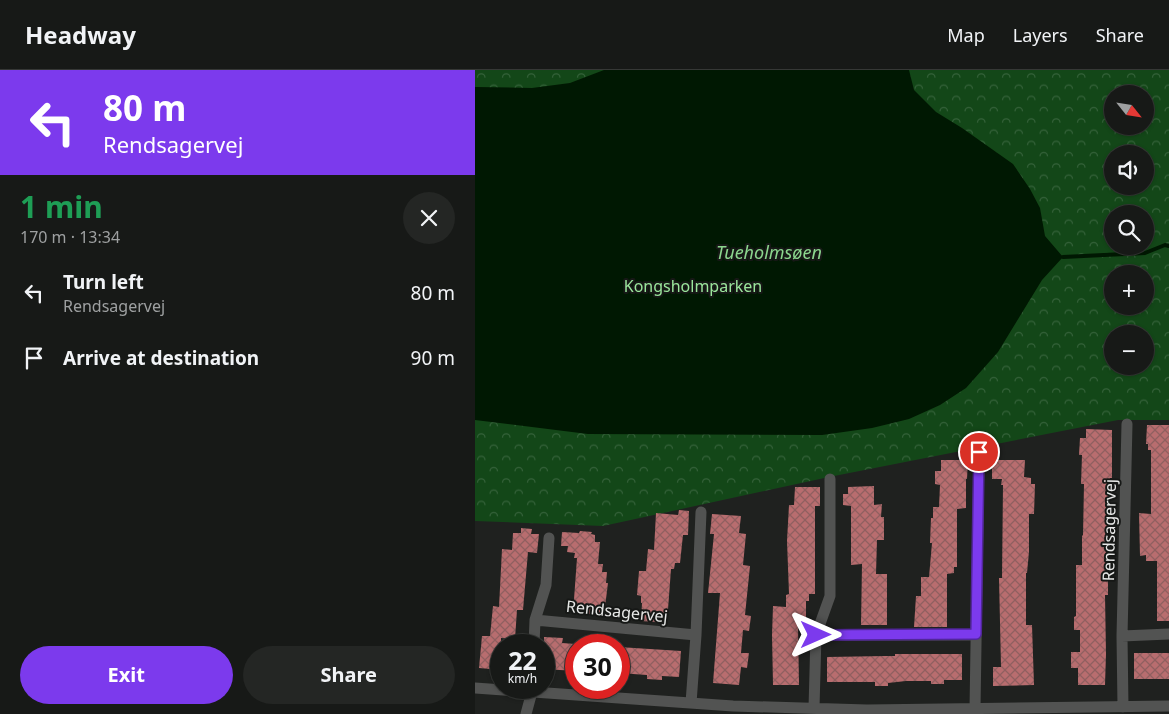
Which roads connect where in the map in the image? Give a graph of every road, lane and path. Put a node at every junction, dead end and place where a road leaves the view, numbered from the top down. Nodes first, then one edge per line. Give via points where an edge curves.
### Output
1 (1127, 424) dead end
2 (979, 452) dead end
3 (830, 480) dead end
4 (701, 512) dead end
5 (549, 538) dead end
6 (535, 620) junction
7 (534, 634) edge
8 (976, 634) junction
9 (1169, 634) edge
10 (696, 635) junction
11 (816, 635) junction
12 (1122, 636) junction
13 (475, 688) edge
14 (490, 689) edge
15 (555, 692) edge
16 (530, 699) edge
17 (691, 703) junction
18 (1169, 706) edge
19 (814, 708) junction
20 (975, 708) junction
21 (1119, 709) edge
22 (732, 710) edge
23 (1025, 711) edge
24 (866, 712) edge
25 (526, 714) edge

1 - 12 street, Rendsagervej
2 - 8 street
3 - 11 street via 830,596
4 - 10 street
5 - 6 street, Rendsagervej via 546,585
6 - 7 street, Rendsagervej
6 - 10 street, Rendsagervej
8 - 11 street
8 - 20 street
9 - 12 street
10 - 17 street
11 - 19 street
12 - 21 street, Rendsagervej
13 - 14 street
15 - 17 street
16 - 25 street
17 - 22 street
18 - 21 street
19 - 22 street
19 - 24 street
20 - 23 street
20 - 24 street
21 - 23 street

